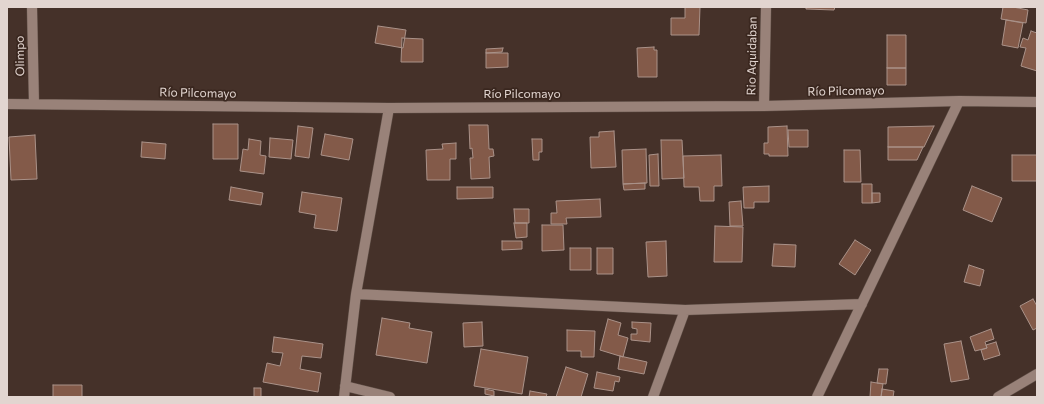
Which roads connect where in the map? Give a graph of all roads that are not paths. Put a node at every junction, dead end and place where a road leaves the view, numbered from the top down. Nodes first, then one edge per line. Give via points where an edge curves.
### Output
1 (32, 7) edge
2 (766, 7) edge
3 (959, 101) junction
4 (1037, 102) edge
5 (7, 104) edge
6 (34, 104) junction
7 (764, 106) junction
8 (390, 108) junction
9 (356, 294) junction
10 (862, 304) junction
11 (685, 310) junction
12 (1037, 374) edge
13 (345, 386) junction
14 (344, 397) edge
15 (390, 397) edge
16 (653, 397) edge
17 (817, 397) edge
18 (998, 397) edge

1 - 6 street, Olimpo
2 - 7 street, Rio Aquidaban
3 - 4 street, Río Pilcomayo
3 - 7 street, Río Pilcomayo
3 - 10 street
5 - 6 street, Río Pilcomayo
6 - 8 street, Río Pilcomayo
7 - 8 street, Río Pilcomayo
8 - 9 street
9 - 11 street
9 - 13 street
10 - 11 street
10 - 17 street
11 - 16 street
12 - 18 street
13 - 14 street
13 - 15 street

